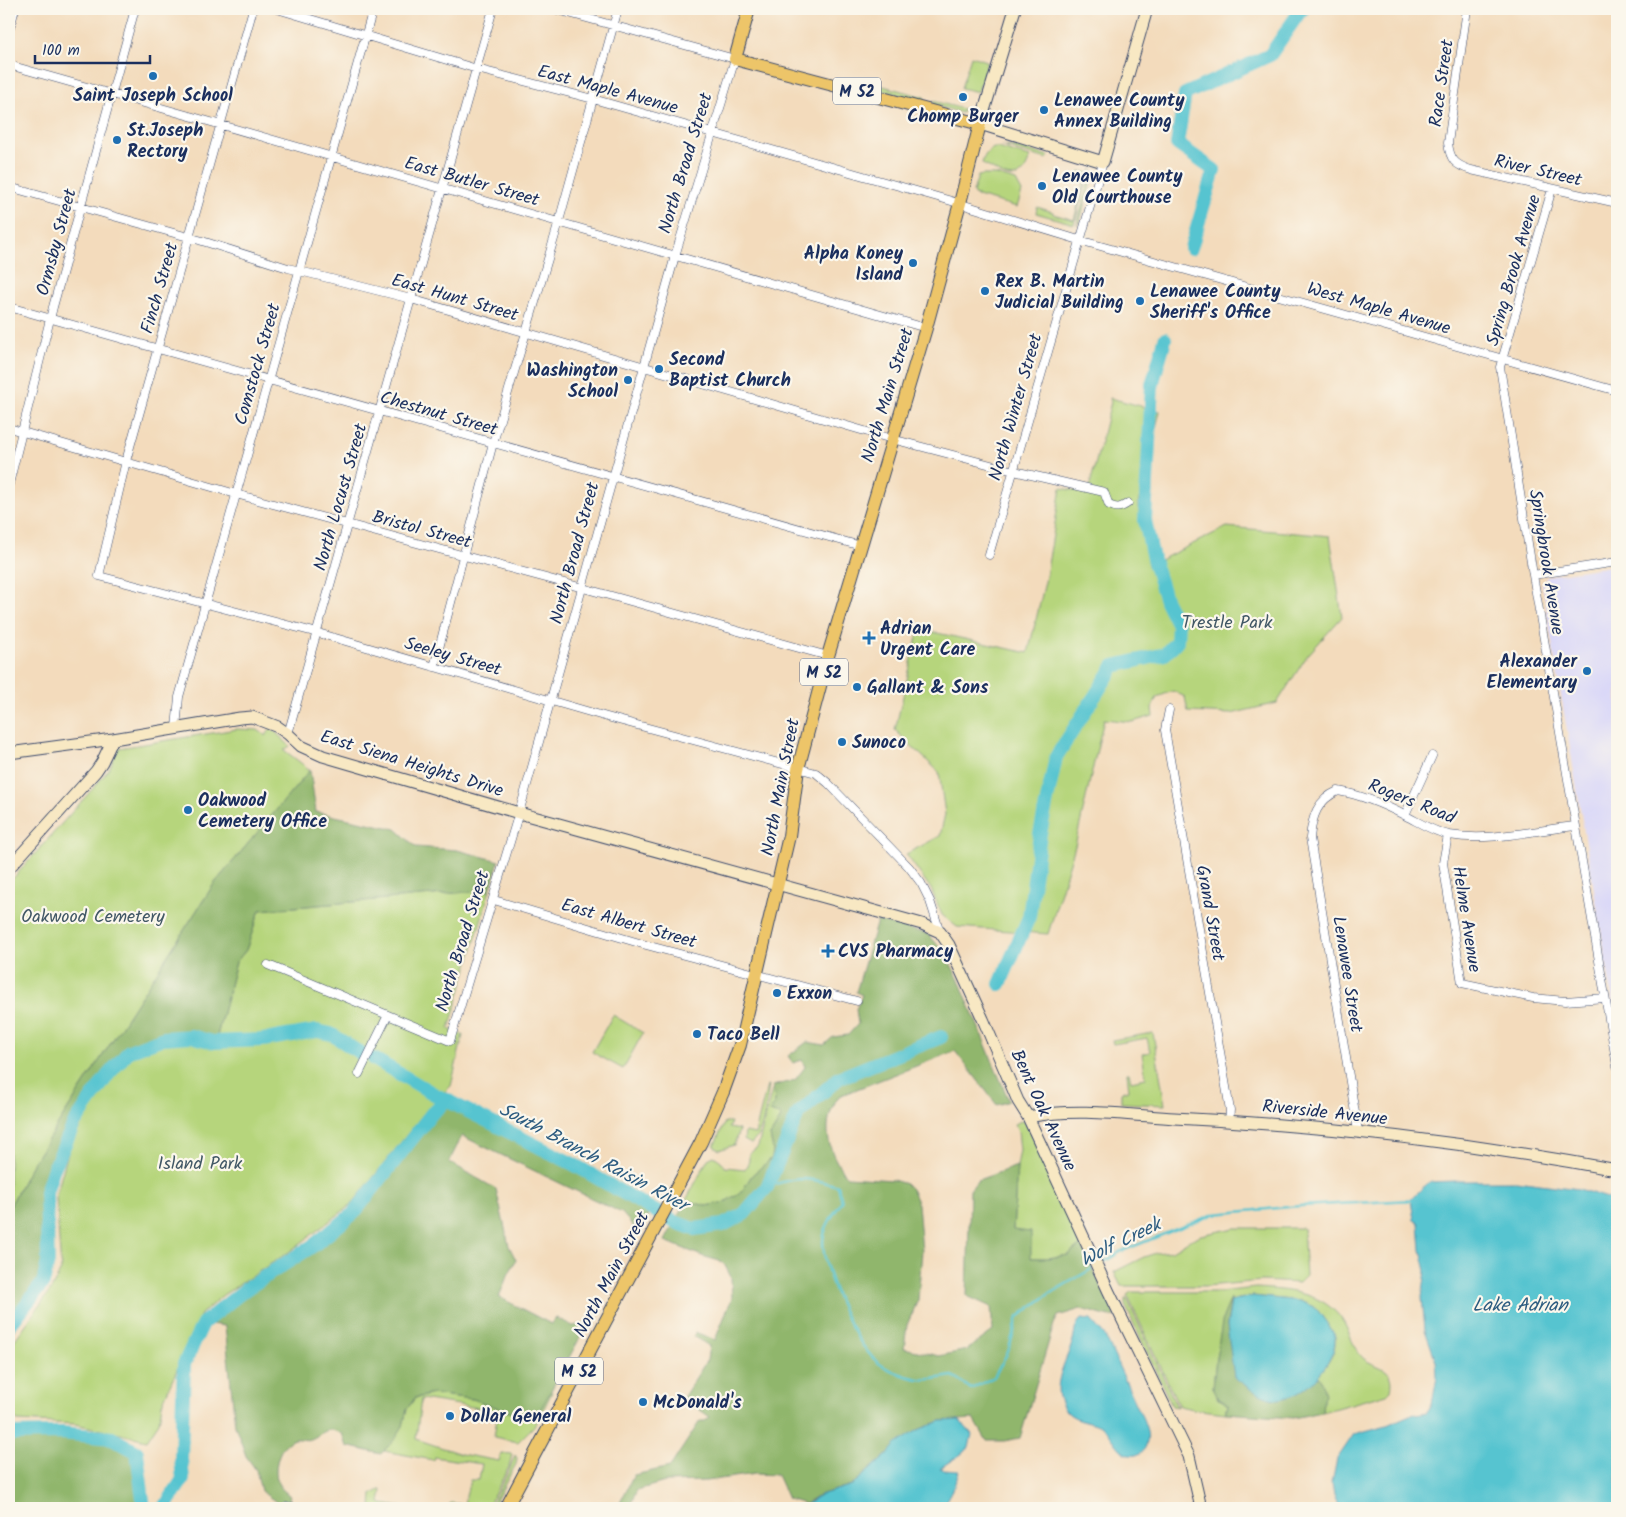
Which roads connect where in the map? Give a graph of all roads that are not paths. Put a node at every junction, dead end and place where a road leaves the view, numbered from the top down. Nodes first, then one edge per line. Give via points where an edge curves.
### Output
1 (15, 9) edge
2 (136, 9) edge
3 (253, 9) edge
4 (277, 9) edge
5 (373, 9) edge
6 (493, 9) edge
7 (554, 9) edge
8 (618, 9) edge
9 (749, 9) edge
10 (1015, 9) edge
11 (1147, 9) edge
12 (1467, 9) edge
13 (614, 25) junction
14 (9, 31) edge
15 (366, 36) junction
16 (734, 59) junction
17 (9, 66) edge
18 (477, 69) junction
19 (111, 94) junction
20 (592, 100) junction
21 (980, 124) junction
22 (220, 125) junction
23 (712, 133) junction
24 (331, 157) junction
25 (1454, 161) joint
26 (1103, 162) junction
27 (9, 187) edge
28 (442, 188) junction
29 (1552, 189) junction
30 (960, 203) junction
31 (1617, 203) edge
32 (81, 207) junction
33 (559, 222) junction
34 (188, 238) junction
35 (1079, 240) junction
36 (675, 256) junction
37 (298, 271) junction
38 (411, 299) junction
39 (9, 307) edge
40 (50, 318) junction
41 (926, 328) junction
42 (526, 332) junction
43 (157, 349) junction
44 (1503, 359) junction
45 (644, 368) junction
46 (268, 380) junction
47 (1617, 391) edge
48 (379, 411) junction
49 (9, 428) edge
50 (22, 432) junction
51 (892, 439) junction
52 (493, 443) junction
53 (126, 461) junction
54 (1014, 471) junction
55 (613, 476) junction
56 (9, 484) edge
57 (236, 494) junction
58 (1128, 502) dead end
59 (347, 524) junction
60 (861, 546) junction
61 (464, 556) junction
62 (989, 556) dead end
63 (1617, 562) edge
64 (1533, 575) junction
65 (99, 576) joint
66 (583, 588) junction
67 (205, 604) junction
68 (318, 633) junction
69 (828, 656) junction
70 (434, 667) junction
71 (552, 700) junction
72 (1169, 710) dead end
73 (176, 728) junction
74 (288, 734) junction
75 (113, 739) junction
76 (9, 753) edge
77 (1432, 756) dead end
78 (798, 769) junction
79 (519, 814) junction
80 (1405, 816) junction
81 (1312, 821) joint
82 (1576, 826) junction
83 (1448, 835) junction
84 (9, 868) edge
85 (778, 885) junction
86 (494, 900) junction
87 (940, 932) junction
88 (268, 965) dead end
89 (756, 973) junction
90 (1605, 998) junction
91 (857, 1001) dead end
92 (388, 1015) junction
93 (1617, 1066) edge
94 (359, 1074) dead end
95 (1028, 1117) junction
96 (1230, 1121) junction
97 (1358, 1131) junction
98 (1617, 1170) edge
99 (506, 1508) edge
100 (1201, 1508) edge

1 - 14 street
2 - 19 street, Ormsby Street
3 - 22 street, Finch Street
4 - 15 street, East Maple Avenue
5 - 15 street, Comstock Street
6 - 18 street, North Locust Street
7 - 13 street
8 - 13 street
9 - 16 main road, North Broad Street
10 - 21 street, North Main Street
11 - 26 street, North Winter Street
12 - 25 street, Race Street via 1448,143
13 - 16 street
13 - 20 street
15 - 18 street, East Maple Avenue
15 - 24 street, Comstock Street
16 - 21 main road, M 52
16 - 23 street, North Broad Street
17 - 19 street, East Butler Street
18 - 20 street, East Maple Avenue
18 - 28 street, North Locust Street
19 - 22 street, East Butler Street
19 - 32 street, Ormsby Street
20 - 23 street, East Maple Avenue
20 - 33 street
21 - 26 street
21 - 30 main road, North Main Street / M 52
22 - 24 street, East Butler Street
22 - 34 street, Finch Street
23 - 30 street, East Maple Avenue
23 - 36 street, North Broad Street
24 - 28 street, East Butler Street
24 - 37 street, Comstock Street
25 - 29 street, River Street via 1471,170
26 - 35 street, North Winter Street
27 - 32 street, East Hunt Street
28 - 33 street, East Butler Street
28 - 38 street, North Locust Street
29 - 31 street, River Street
29 - 44 street, Spring Brook Avenue
30 - 35 street, West Maple Avenue
30 - 41 main road, North Main Street / M 52
32 - 34 street, East Hunt Street
32 - 40 street, Ormsby Street
33 - 36 street, East Butler Street
33 - 42 street
34 - 37 street, East Hunt Street
34 - 43 street, Finch Street
35 - 44 street, West Maple Avenue
35 - 54 street, North Winter Street
36 - 41 street, East Butler Street
36 - 45 street, North Broad Street
37 - 38 street, East Hunt Street
37 - 46 street, Comstock Street
38 - 42 street, East Hunt Street
38 - 48 street, North Locust Street
39 - 40 street, Chestnut Street
40 - 43 street, Chestnut Street
40 - 50 street, Ormsby Street
41 - 51 main road, North Main Street / M 52
42 - 45 street, East Hunt Street
42 - 52 street
43 - 46 street, Chestnut Street
43 - 53 street, Finch Street
44 - 47 street, West Maple Avenue
44 - 64 street, Springbrook Avenue via 1500,367
45 - 51 street, East Hunt Street
45 - 55 street, North Broad Street
46 - 48 street, Chestnut Street
46 - 57 street, Comstock Street
48 - 52 street, Chestnut Street
48 - 59 street, North Locust Street
49 - 50 street, Bristol Street
50 - 53 street, Bristol Street
50 - 56 street, Ormsby Street
51 - 54 street, East Hunt Street
51 - 60 main road, North Main Street / M 52
52 - 55 street, Chestnut Street
52 - 61 street
53 - 57 street, Bristol Street
53 - 65 street, Finch Street
54 - 58 street, East Hunt Street via 1104,492 1109,505 1116,508
54 - 62 street, North Winter Street
55 - 60 street, Chestnut Street
55 - 66 street, North Broad Street
57 - 59 street, Bristol Street
57 - 67 street, Comstock Street
59 - 61 street, Bristol Street
59 - 68 street, North Locust Street
60 - 69 main road, North Main Street / M 52
61 - 66 street, Bristol Street
61 - 70 street
63 - 64 street
64 - 82 street, Springbrook Avenue
65 - 67 street, Seeley Street
66 - 69 street, Bristol Street
66 - 71 street, North Broad Street
67 - 68 street, Seeley Street
67 - 73 street, Comstock Street via 179,697
68 - 70 street, Seeley Street
68 - 74 street, North Locust Street
69 - 78 main road, North Main Street / M 52
70 - 71 street, Seeley Street
71 - 78 street, Seeley Street
71 - 79 street, North Broad Street
72 - 96 street, Grand Street via 1165,730
73 - 74 street, East Siena Heights Drive via 252,717
73 - 75 street, East Siena Heights Drive
74 - 79 street, East Siena Heights Drive via 301,746 323,756
75 - 76 street, East Siena Heights Drive
75 - 84 street via 96,771
77 - 80 street
78 - 85 main road, North Main Street / M 52 via 789,836
78 - 87 street, Bent Oak Avenue via 816,773 828,782 909,867 930,901
79 - 85 street, East Siena Heights Drive
79 - 86 street, North Broad Street
80 - 81 street, Rogers Road via 1371,800 1338,791 1323,800
80 - 83 street, Rogers Road
81 - 97 street, Lenawee Street via 1310,838
82 - 83 street, Rogers Road via 1503,835
82 - 90 street, Springbrook Avenue
83 - 90 street, Helme Avenue via 1443,862 1462,983 1533,998 1565,1001
85 - 87 street, East Siena Heights Drive via 922,924
85 - 89 main road, North Main Street / M 52
86 - 89 street, East Albert Street
86 - 92 street, North Broad Street via 450,1041
87 - 95 street, Bent Oak Avenue via 949,945
88 - 92 street, North Broad Street
89 - 91 street, East Albert Street
89 - 99 main road, North Main Street / M 52 via 740,1045 702,1142
90 - 93 street, Springbrook Avenue
92 - 94 street
95 - 96 street, Riverside Avenue via 1062,1112
95 - 100 street, Bent Oak Avenue via 1100,1274 1190,1456
96 - 97 street, Riverside Avenue
97 - 98 street, Riverside Avenue

